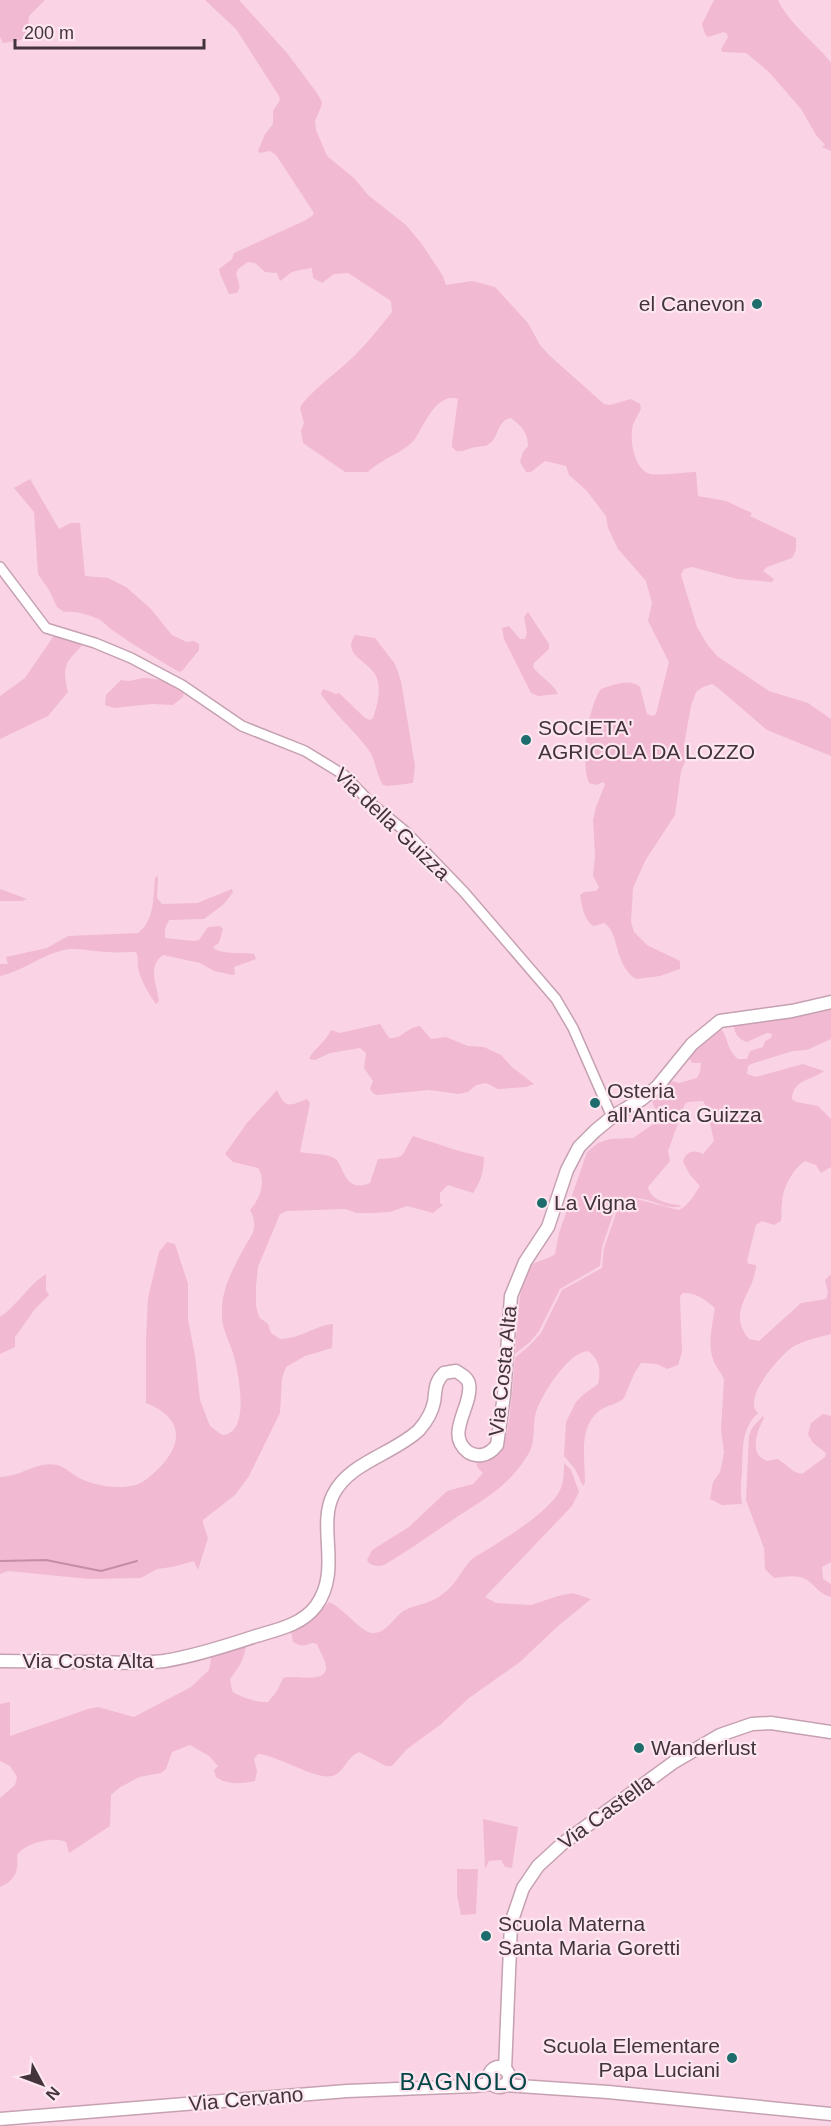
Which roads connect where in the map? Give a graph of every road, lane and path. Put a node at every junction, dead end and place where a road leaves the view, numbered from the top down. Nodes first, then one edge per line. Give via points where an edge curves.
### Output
1 (0, 567) edge
2 (831, 1002) edge
3 (612, 1117) junction
4 (0, 1661) edge
5 (831, 1732) edge
6 (498, 2076) junction
7 (831, 2114) edge
8 (0, 2119) edge

1 - 3 street, Via della Guizza via 46,628 131,658 182,685 236,723 305,751 344,775 464,892 556,999
2 - 3 main road via 720,1021 692,1044 657,1087
3 - 4 main road, Via Costa Alta via 585,1140 572,1159 551,1221 525,1262 511,1296 499,1436 492,1451 478,1456 465,1449 458,1433 469,1385 456,1371 444,1373 435,1386 430,1414 421,1427 348,1477 333,1495 328,1514 328,1578 315,1606 300,1620 165,1661
5 - 6 main road, Via Castella via 771,1723 752,1724 720,1735 674,1762 546,1858 527,1880 513,1913 506,2023
6 - 7 main road via 528,2087
6 - 8 main road, Via Cervano via 466,2086 357,2090

